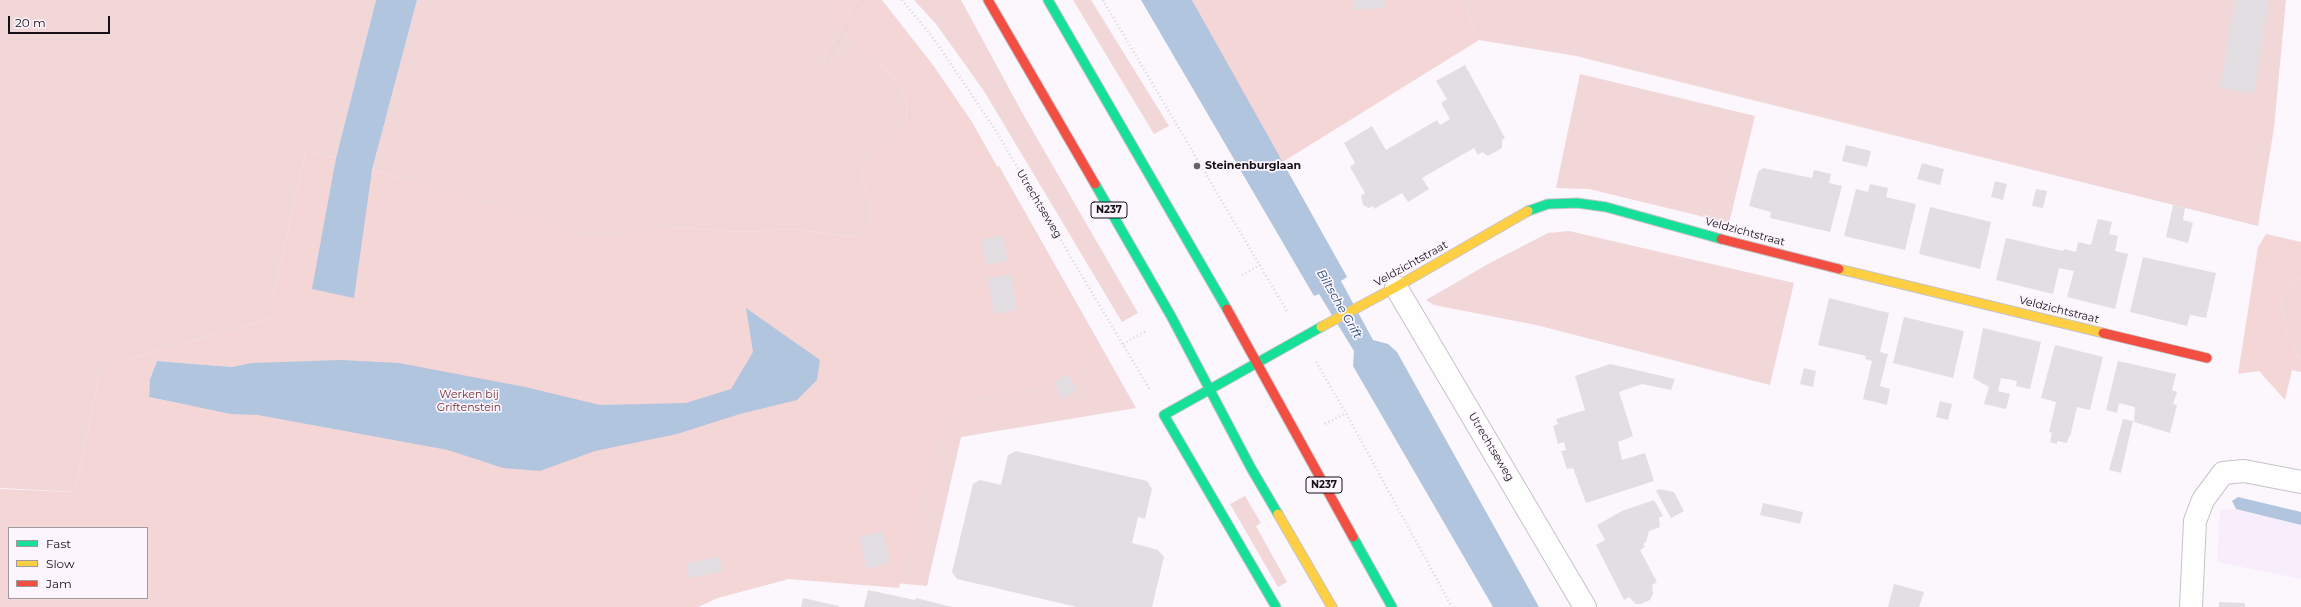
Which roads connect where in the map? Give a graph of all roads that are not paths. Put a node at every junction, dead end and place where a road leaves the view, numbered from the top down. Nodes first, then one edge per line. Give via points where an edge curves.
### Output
1 (988, 0) edge
2 (1048, 0) edge
3 (1396, 287) junction
4 (2207, 358) dead end
5 (1256, 364) junction
6 (1210, 389) junction
7 (2301, 482) edge
8 (1276, 607) edge
9 (1332, 607) edge
10 (1392, 607) edge
11 (1585, 607) edge
12 (2191, 607) edge

1 - 6 main road, N237 via 1171,316
2 - 5 main road, N237
3 - 4 main road, Veldzichtstraat via 1529,210 1548,204 1577,203 1606,208 1746,246
3 - 5 main road, Veldzichtstraat
3 - 11 street, Utrechtseweg
5 - 6 main road
5 - 10 main road, N237
6 - 8 main road via 1164,415
6 - 9 main road, N237 via 1251,468
7 - 12 street via 2244,471 2223,473 2203,500 2195,521

